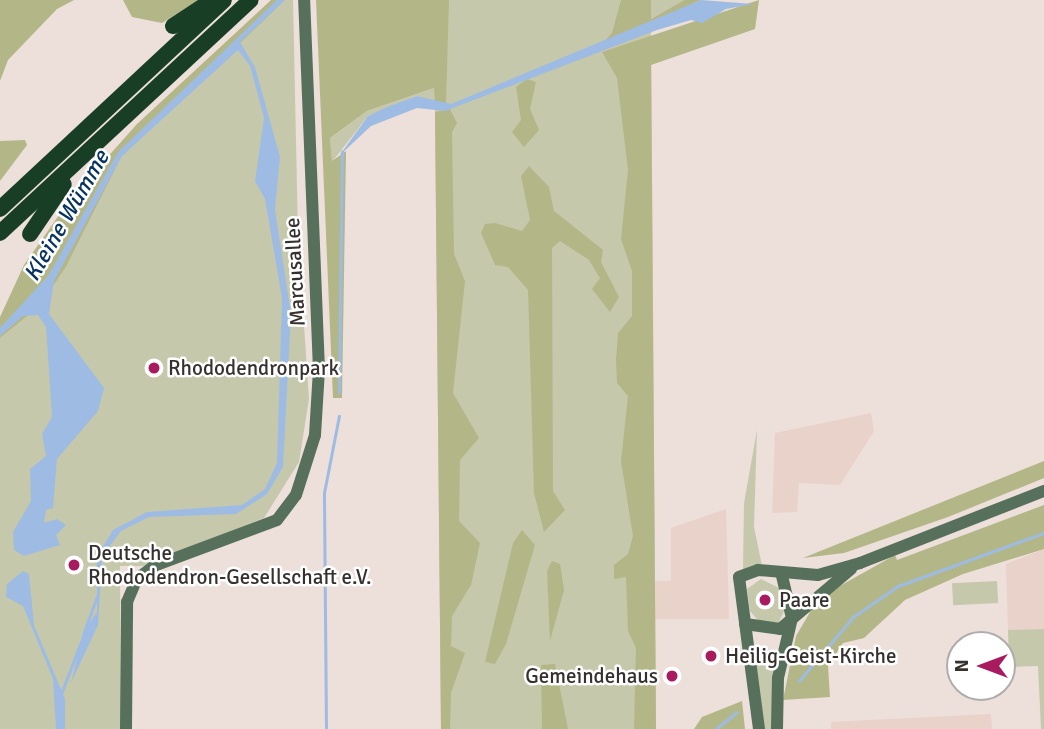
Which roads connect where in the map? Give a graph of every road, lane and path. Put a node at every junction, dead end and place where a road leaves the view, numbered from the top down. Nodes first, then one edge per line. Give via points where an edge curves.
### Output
1 (213, 0) edge
2 (224, 0) edge
3 (251, 0) edge
4 (304, 0) edge
5 (173, 26) dead end
6 (93, 147) junction
7 (0, 209) edge
8 (0, 233) edge
9 (30, 234) dead end
10 (1044, 491) edge
11 (860, 563) junction
12 (782, 576) junction
13 (792, 618) junction
14 (744, 624) junction
15 (126, 729) edge
16 (760, 729) edge
17 (777, 729) edge

1 - 5 highway
2 - 7 highway
3 - 6 highway
4 - 15 street, Marcusallee via 319,370 315,435 296,495 277,520 154,566 137,579 127,604
6 - 8 highway
6 - 9 highway
10 - 11 street
11 - 12 street
11 - 13 street
12 - 13 street via 791,594
12 - 14 street via 758,570 739,577
13 - 14 street via 771,631
13 - 17 street via 778,678
14 - 16 street

